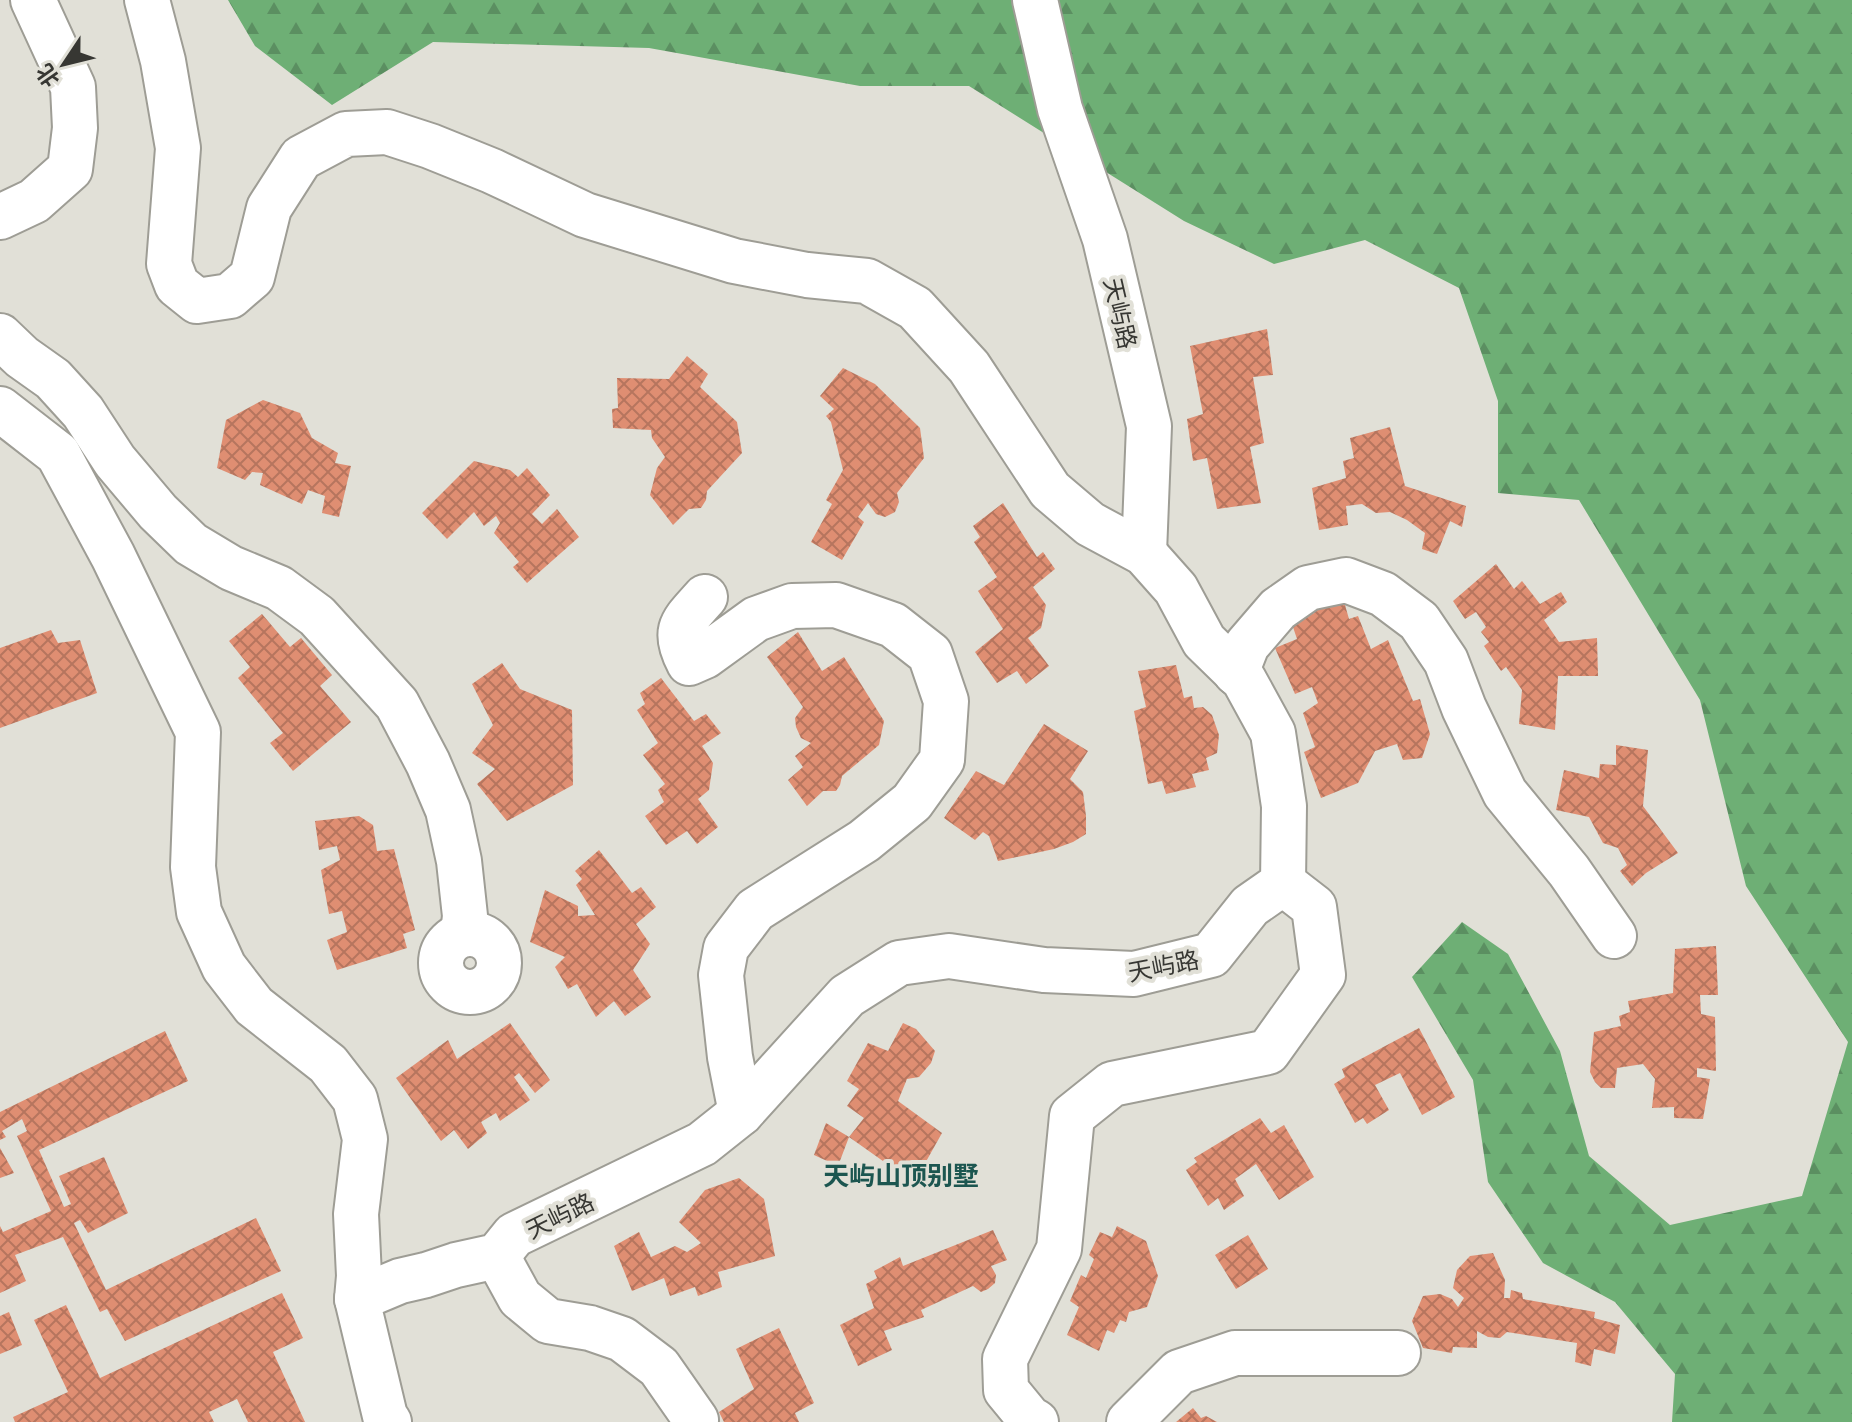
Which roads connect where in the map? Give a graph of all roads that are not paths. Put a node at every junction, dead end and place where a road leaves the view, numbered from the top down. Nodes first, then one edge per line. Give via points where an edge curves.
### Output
1 (33, 0) edge
2 (147, 0) edge
3 (1035, 0) edge
4 (0, 217) edge
5 (0, 336) edge
6 (0, 409) edge
7 (1144, 553) junction
8 (705, 597) dead end
9 (1236, 673) junction
10 (1283, 883) junction
11 (463, 934) dead end
12 (1614, 936) dead end
13 (741, 1113) junction
14 (497, 1256) junction
15 (357, 1299) junction
16 (1398, 1353) dead end
17 (696, 1420) dead end
18 (389, 1422) edge
19 (1036, 1422) edge
20 (1129, 1422) edge

1 - 4 street via 73,87 70,169 34,201
2 - 7 street via 178,148 169,264 177,285 197,301 230,296 252,277 269,208 301,158 346,134 387,132 492,171 585,215 734,261 867,281 915,308 969,367 1050,490 1090,524
3 - 7 street, 天屿路 via 1060,109 1105,239 1149,426
5 - 11 street via 53,379 83,412 115,461 191,544 279,588 317,616 397,704 448,810 459,861
6 - 15 street via 58,454 198,732 193,867 199,912 224,967 254,1006 328,1064 355,1099 365,1139 356,1214
7 - 9 street via 1176,589 1204,641
8 - 13 street via 682,624 681,647 689,663 756,619 792,606 836,605 893,625 930,654 946,701 942,760 912,802 864,841 755,910 726,948 721,975
9 - 10 street via 1273,733 1284,806
9 - 12 street via 1247,645 1278,609 1308,588 1346,580 1383,594 1419,621 1446,661 1505,793
10 - 13 street, 天屿路 via 1250,906 1211,955 1134,974 1044,970 949,956 899,963 847,996
10 - 19 street via 1314,907 1323,975 1268,1052 1112,1084 1072,1116 1059,1249 1005,1359 1006,1390
13 - 14 street, 天屿路 via 702,1144 514,1235
14 - 15 street via 400,1281
14 - 17 street via 529,1306 548,1321 622,1339 659,1367
15 - 18 street
16 - 20 street via 1235,1353 1179,1372

